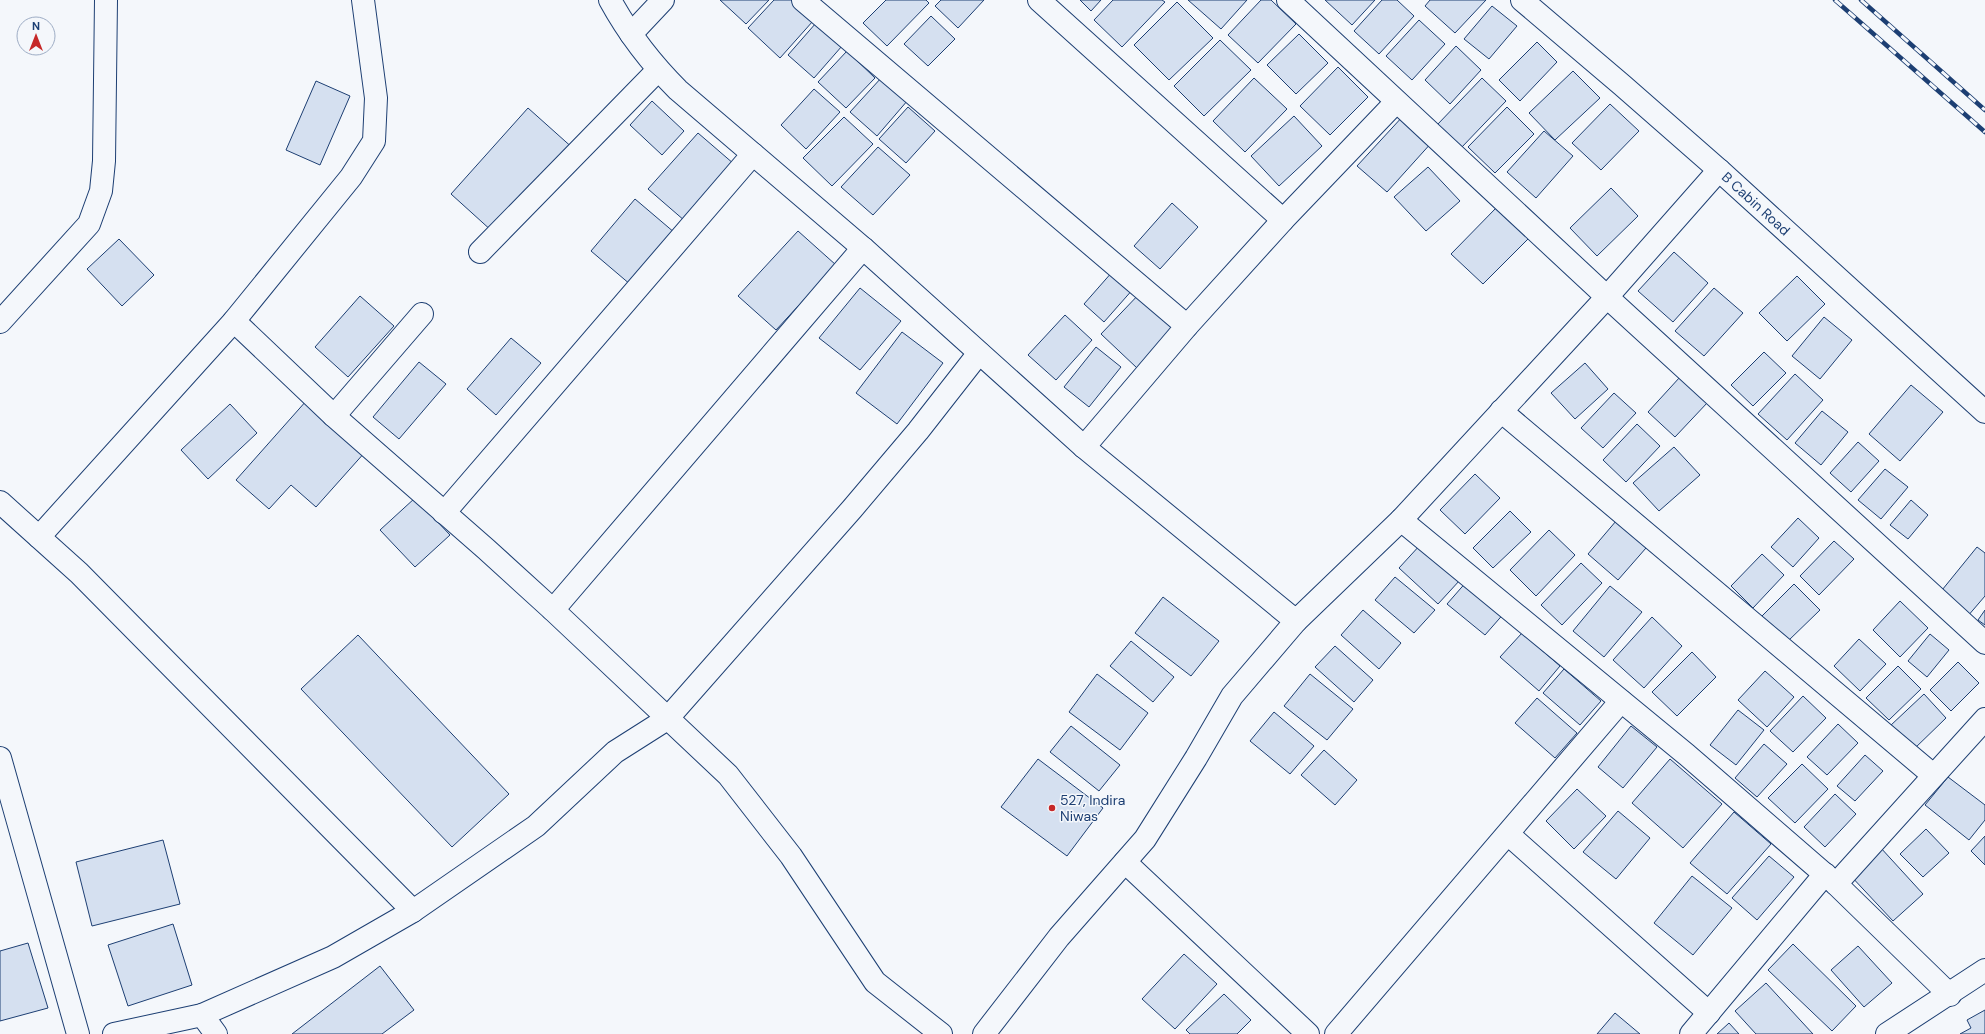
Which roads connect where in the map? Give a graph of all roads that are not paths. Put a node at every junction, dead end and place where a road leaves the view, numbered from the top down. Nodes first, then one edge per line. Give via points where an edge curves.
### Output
1 (106, 0) edge
2 (363, 0) edge
3 (610, 0) edge
4 (663, 0) edge
5 (803, 0) edge
6 (1039, 0) edge
7 (1288, 0) edge
8 (1522, 0) edge
9 (631, 34) junction
10 (658, 70) junction
11 (1396, 102) junction
12 (753, 154) junction
13 (1719, 170) junction
14 (1283, 220) junction
15 (862, 248) junction
16 (480, 252) dead end
17 (1607, 297) junction
18 (422, 314) dead end
19 (234, 321) junction
20 (0, 322) edge
21 (1187, 326) junction
22 (979, 353) junction
23 (1501, 411) junction
24 (1985, 412) edge
25 (334, 416) junction
26 (1084, 447) junction
27 (0, 502) edge
28 (444, 513) junction
29 (1401, 520) junction
30 (39, 537) junction
31 (553, 610) junction
32 (1296, 621) junction
33 (1985, 643) edge
34 (1621, 701) junction
35 (667, 719) junction
36 (1985, 719) edge
37 (0, 758) edge
38 (1933, 776) junction
39 (1508, 834) junction
40 (1125, 862) junction
41 (1830, 879) junction
42 (413, 911) junction
43 (1985, 970) edge
44 (1950, 995) junction
45 (1708, 1013) junction
46 (202, 1015) junction
47 (78, 1034) edge
48 (114, 1034) edge
49 (216, 1034) edge
50 (941, 1034) edge
51 (984, 1034) edge
52 (1308, 1034) edge
53 (1336, 1034) edge
54 (1691, 1034) edge
55 (1887, 1034) edge

1 - 20 street via 104,161 101,192 89,224
2 - 19 street via 376,98 374,141 351,176
3 - 9 street
4 - 9 street
5 - 21 street
6 - 14 street
7 - 11 street
8 - 13 street, B Cabin Road
9 - 10 street
10 - 12 street
10 - 16 street
11 - 14 street
11 - 17 street
12 - 15 street
12 - 28 street
13 - 17 street
13 - 24 street, B Cabin Road
14 - 21 street
15 - 22 street
15 - 31 street
17 - 23 street
17 - 33 street
18 - 25 street
19 - 25 street
19 - 30 street
21 - 26 street
22 - 26 street
22 - 35 street via 852,509
23 - 29 street
23 - 38 street
25 - 28 street
26 - 32 street
27 - 30 street
28 - 31 street
29 - 32 street
29 - 34 street
30 - 42 street via 79,573
31 - 35 street
32 - 40 street via 1232,696 1145,839
34 - 39 street
34 - 41 street
35 - 42 street via 615,752 536,826
35 - 50 street via 728,775 791,856 875,982
36 - 38 street
37 - 47 street
38 - 41 street
39 - 45 street
39 - 53 street
40 - 51 street via 1059,937
40 - 52 street
41 - 44 street
41 - 45 street
42 - 46 street via 333,957
43 - 44 street
44 - 55 street
45 - 54 street
46 - 48 street
46 - 49 street

